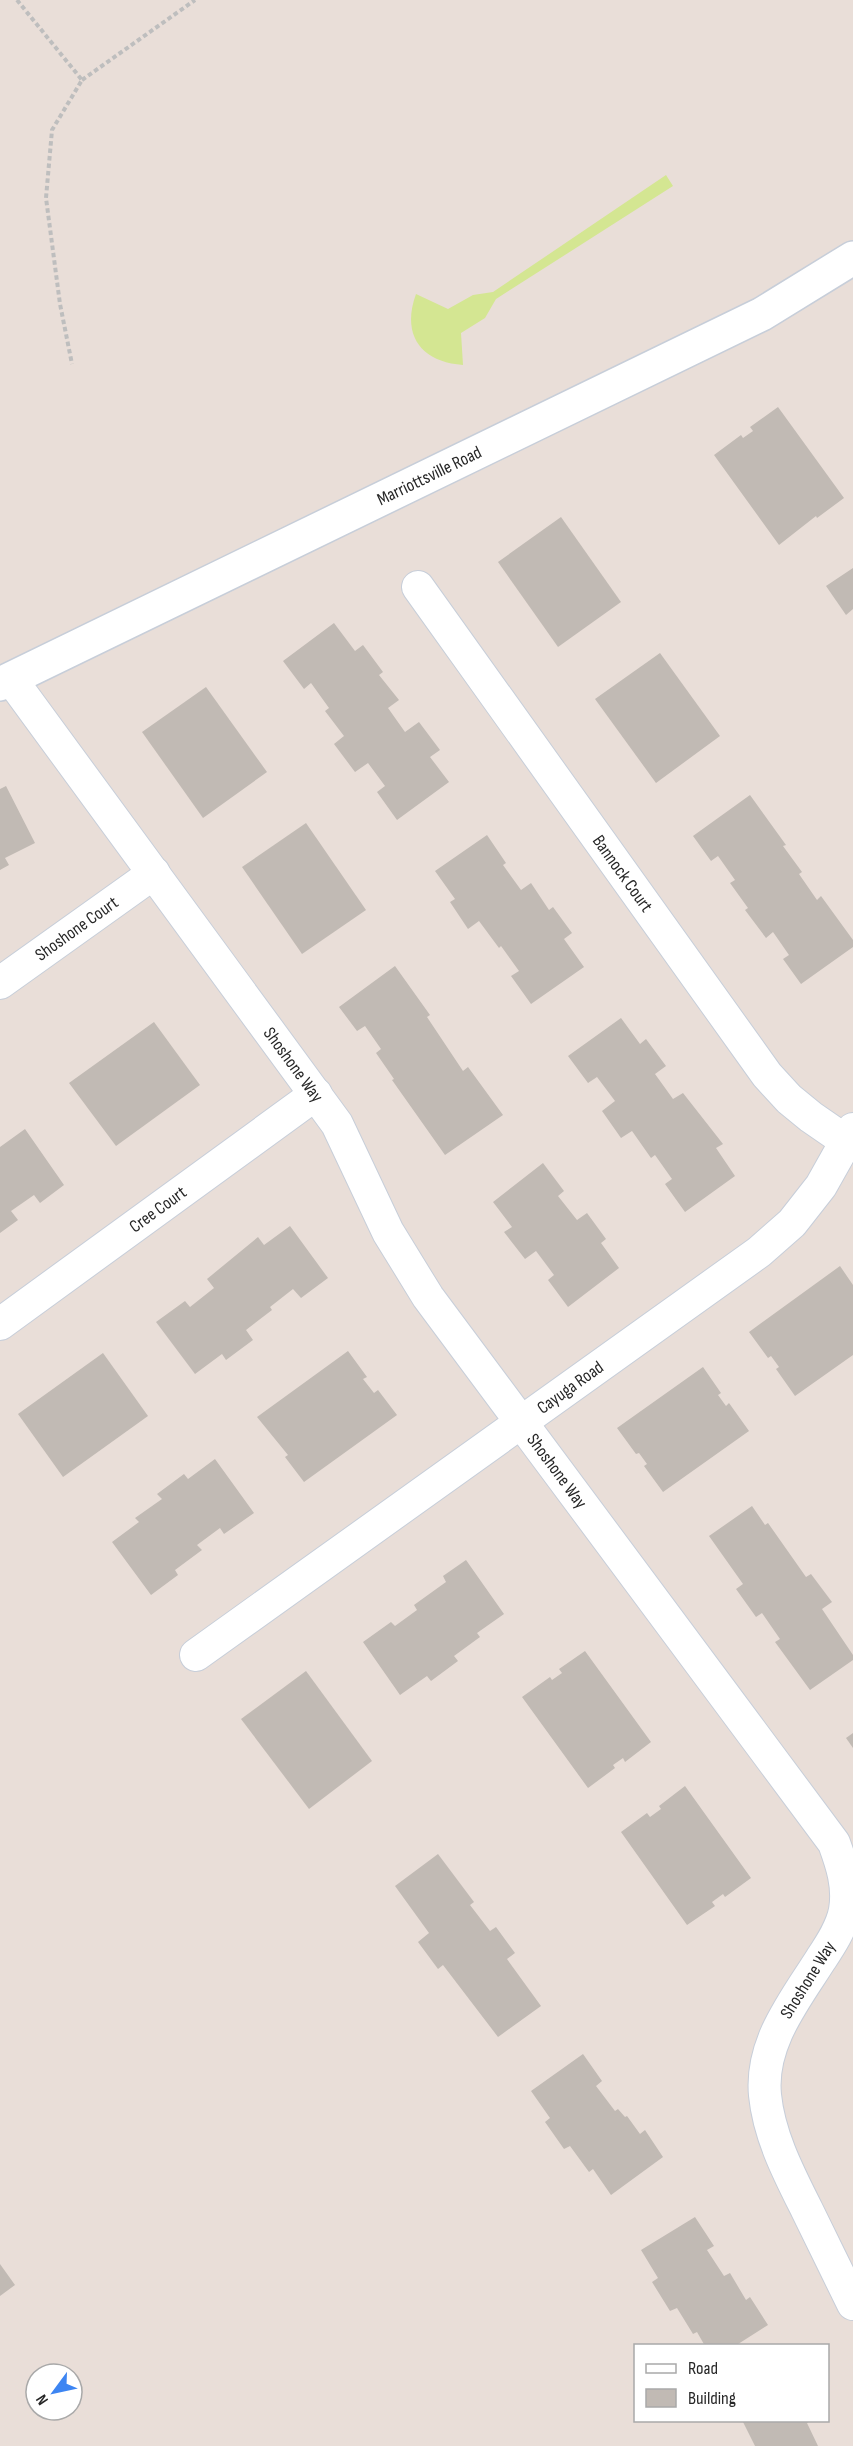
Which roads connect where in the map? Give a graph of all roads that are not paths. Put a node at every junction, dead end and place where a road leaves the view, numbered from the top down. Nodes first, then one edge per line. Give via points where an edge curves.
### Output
1 (853, 258) edge
2 (418, 587) dead end
3 (5, 681) edge
4 (154, 873) junction
5 (0, 983) edge
6 (316, 1094) junction
7 (851, 1138) edge
8 (0, 1324) edge
9 (522, 1422) junction
10 (196, 1655) dead end
11 (853, 2304) edge

1 - 3 main road, Marriottsville Road via 762,314
2 - 7 street, Bannock Court via 767,1076 811,1118
3 - 4 street, Shoshone Way
4 - 5 street, Shoshone Court
4 - 6 street, Shoshone Way
6 - 8 street, Cree Court
6 - 9 street, Shoshone Way via 342,1132 387,1232 405,1261
7 - 9 street, Cayuga Road via 792,1224 759,1252
9 - 10 street, Cayuga Road
9 - 11 street, Shoshone Way via 834,1843 845,1876 845,1910 834,1940 782,2020 771,2045 765,2094 773,2134 790,2176

